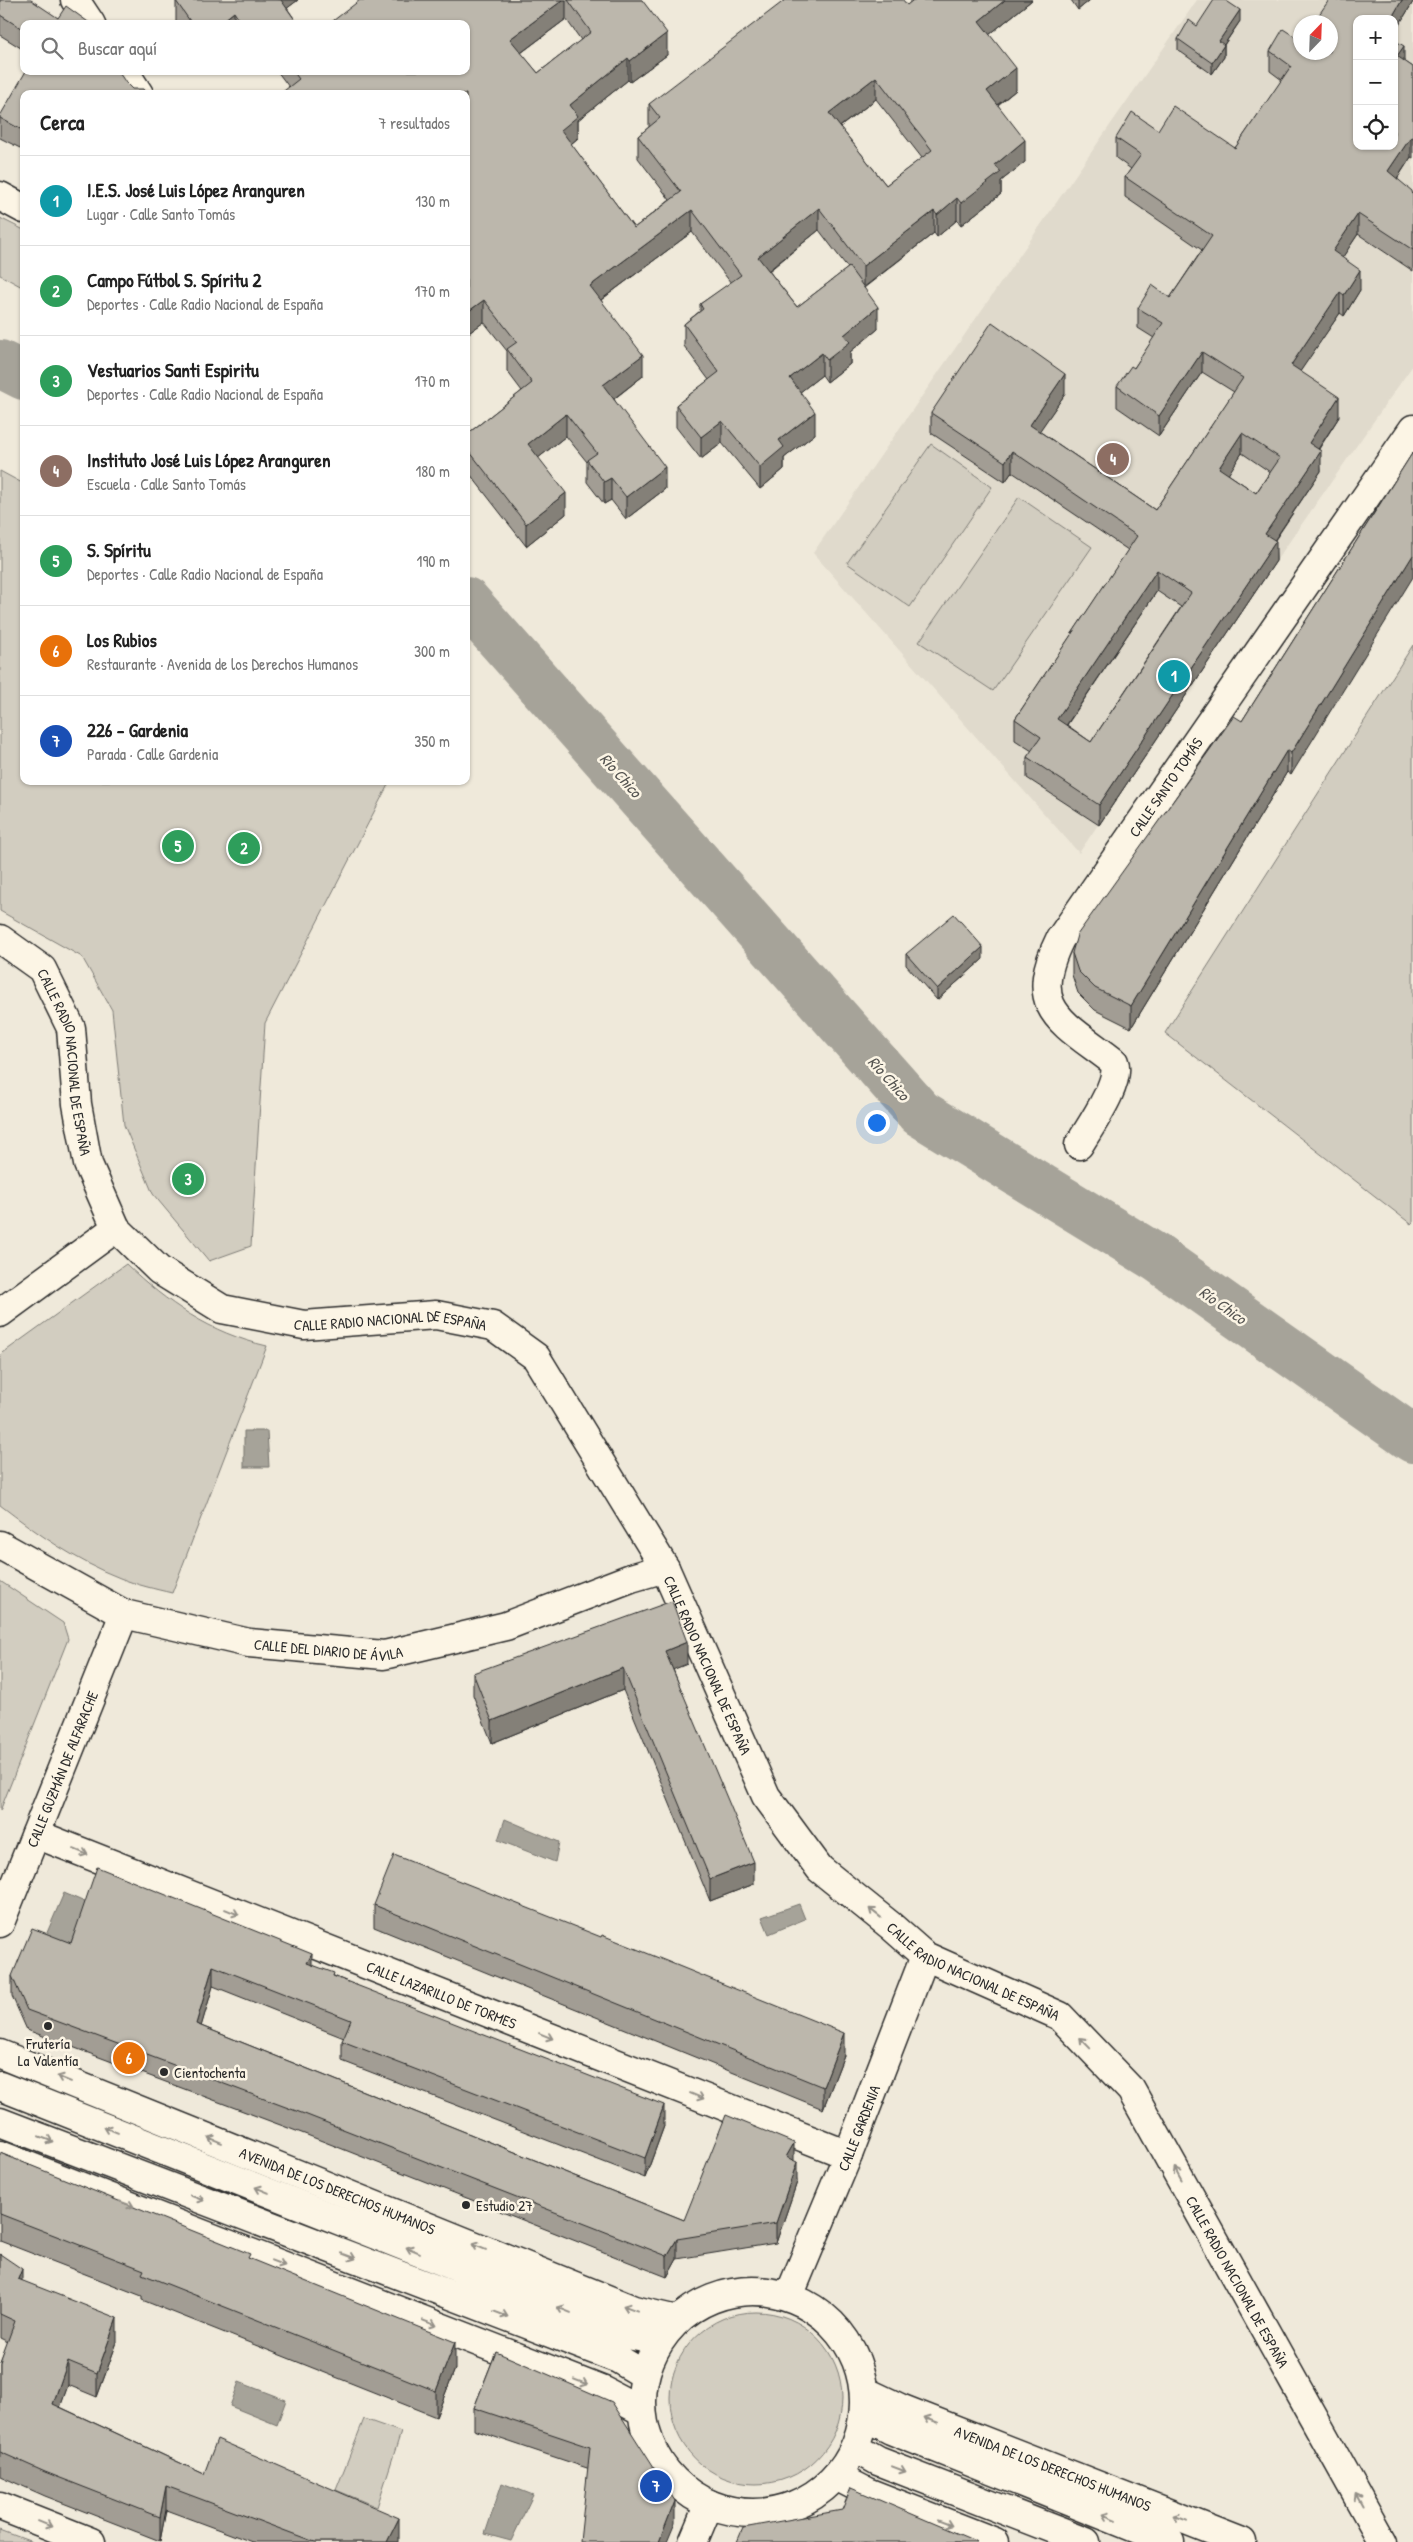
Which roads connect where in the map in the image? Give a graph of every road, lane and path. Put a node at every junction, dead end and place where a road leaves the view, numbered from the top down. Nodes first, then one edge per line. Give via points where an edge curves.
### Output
1 (75, 0) edge
2 (88, 20) edge
3 (127, 75) edge
4 (136, 90) edge
5 (0, 196) edge
6 (20, 207) edge
7 (1413, 429) edge
8 (0, 939) edge
9 (1079, 1145) dead end
10 (116, 1228) junction
11 (0, 1313) edge
12 (0, 1545) edge
13 (665, 1568) junction
14 (124, 1614) junction
15 (36, 1834) junction
16 (0, 1923) edge
17 (925, 1956) junction
18 (0, 2054) edge
19 (0, 2086) edge
20 (0, 2122) edge
21 (0, 2154) edge
22 (848, 2156) junction
23 (789, 2296) junction
24 (668, 2331) junction
25 (645, 2375) junction
26 (864, 2404) junction
27 (642, 2411) junction
28 (855, 2448) junction
29 (836, 2476) junction
30 (709, 2504) junction
31 (0, 2506) edge
32 (91, 2542) edge
33 (694, 2542) edge
34 (995, 2542) edge
35 (1086, 2542) edge
36 (1170, 2542) edge
37 (1242, 2542) edge
38 (1383, 2542) edge

1 - 2 street
3 - 4 street
5 - 6 street
7 - 9 street, CALLE SANTO TOMÁS via 1060,939 1050,959 1047,993 1056,1016 1114,1062 1117,1070 1114,1082
8 - 10 street, CALLE RADIO NACIONAL DE ESPAÑA via 42,969 71,1028 77,1104 88,1164
10 - 11 street
10 - 13 street, CALLE RADIO NACIONAL DE ESPAÑA via 159,1270 222,1309 304,1325 436,1315 493,1326 536,1357
12 - 14 street, CALLE DEL DIARIO DE ÁVILA
13 - 14 street, CALLE DEL DIARIO DE ÁVILA via 506,1626 384,1655 249,1643
17 -> 13 street, CALLE RADIO NACIONAL DE ESPAÑA via 820,1869 766,1796
14 - 15 street, CALLE GUZMÁN DE ALFARACHE
15 - 16 street, CALLE GUZMÁN DE ALFARACHE
15 -> 22 street, CALLE LAZARILLO DE TORMES
17 - 22 street, CALLE GARDENIA
38 -> 17 street, CALLE RADIO NACIONAL DE ESPAÑA via 1131,2090 1060,2016
24 -> 18 street, AVENIDA DE LOS DERECHOS HUMANOS via 634,2310
24 -> 19 street, AVENIDA DE LOS DERECHOS HUMANOS via 628,2335
20 -> 25 street via 618,2359
21 -> 27 street via 595,2387
22 - 23 street, CALLE GARDENIA
23 - 24 street via 759,2291 730,2293 701,2304
23 - 26 street via 817,2311 840,2333 856,2360
24 - 25 street
25 - 27 street
26 - 28 street
36 -> 26 street, AVENIDA DE LOS DERECHOS HUMANOS via 891,2430
37 -> 26 street, AVENIDA DE LOS DERECHOS HUMANOS via 900,2408
27 - 30 street via 648,2440 663,2467 683,2488
28 - 29 street
28 -> 35 street via 878,2461
29 - 30 street via 809,2498 777,2510 742,2512
29 -> 34 street via 867,2492
30 - 33 street
31 -> 32 street

